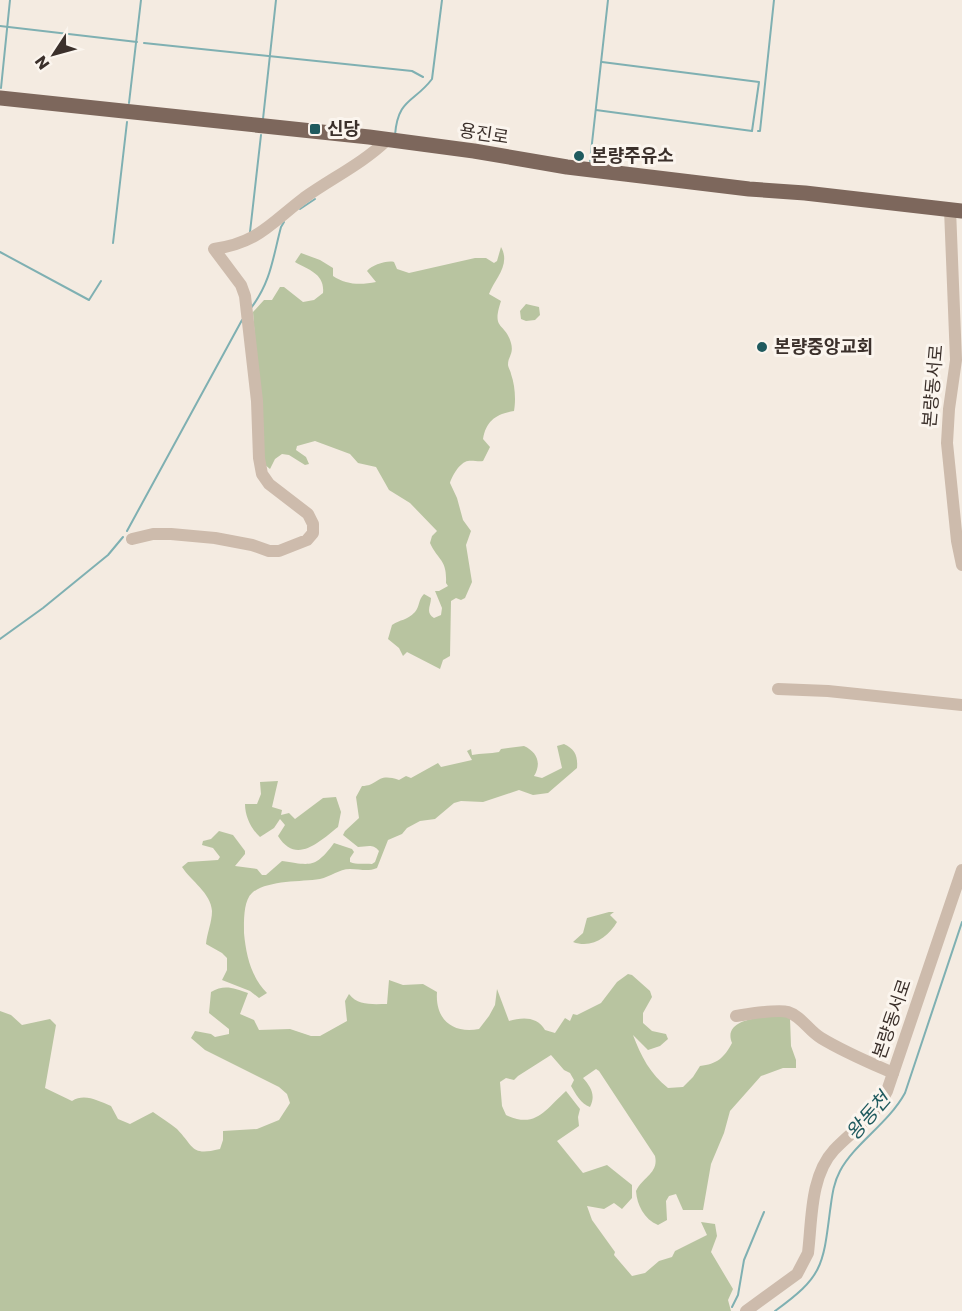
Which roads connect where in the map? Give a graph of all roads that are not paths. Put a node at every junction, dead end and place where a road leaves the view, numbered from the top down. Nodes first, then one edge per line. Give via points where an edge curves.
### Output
1 (0, 98) edge
2 (387, 140) junction
3 (956, 210) edge
4 (132, 539) dead end
5 (962, 565) edge
6 (778, 689) dead end
7 (962, 705) edge
8 (962, 870) edge
9 (736, 1016) dead end
10 (893, 1072) junction
11 (746, 1311) edge

1 - 2 main road, 용진로
2 - 3 main road, 용진로 via 704,184
2 - 4 street via 248,242 214,249 245,296 262,474 269,484 309,514 313,533 307,540 279,551 215,538 153,534
3 - 5 street, 본량동서로 via 956,360 947,443
6 - 7 street
8 - 10 street, 본량동서로
9 - 10 street via 786,1011 819,1037
10 - 11 street, 본량동서로 via 872,1116 834,1150 820,1173 808,1253 797,1274

